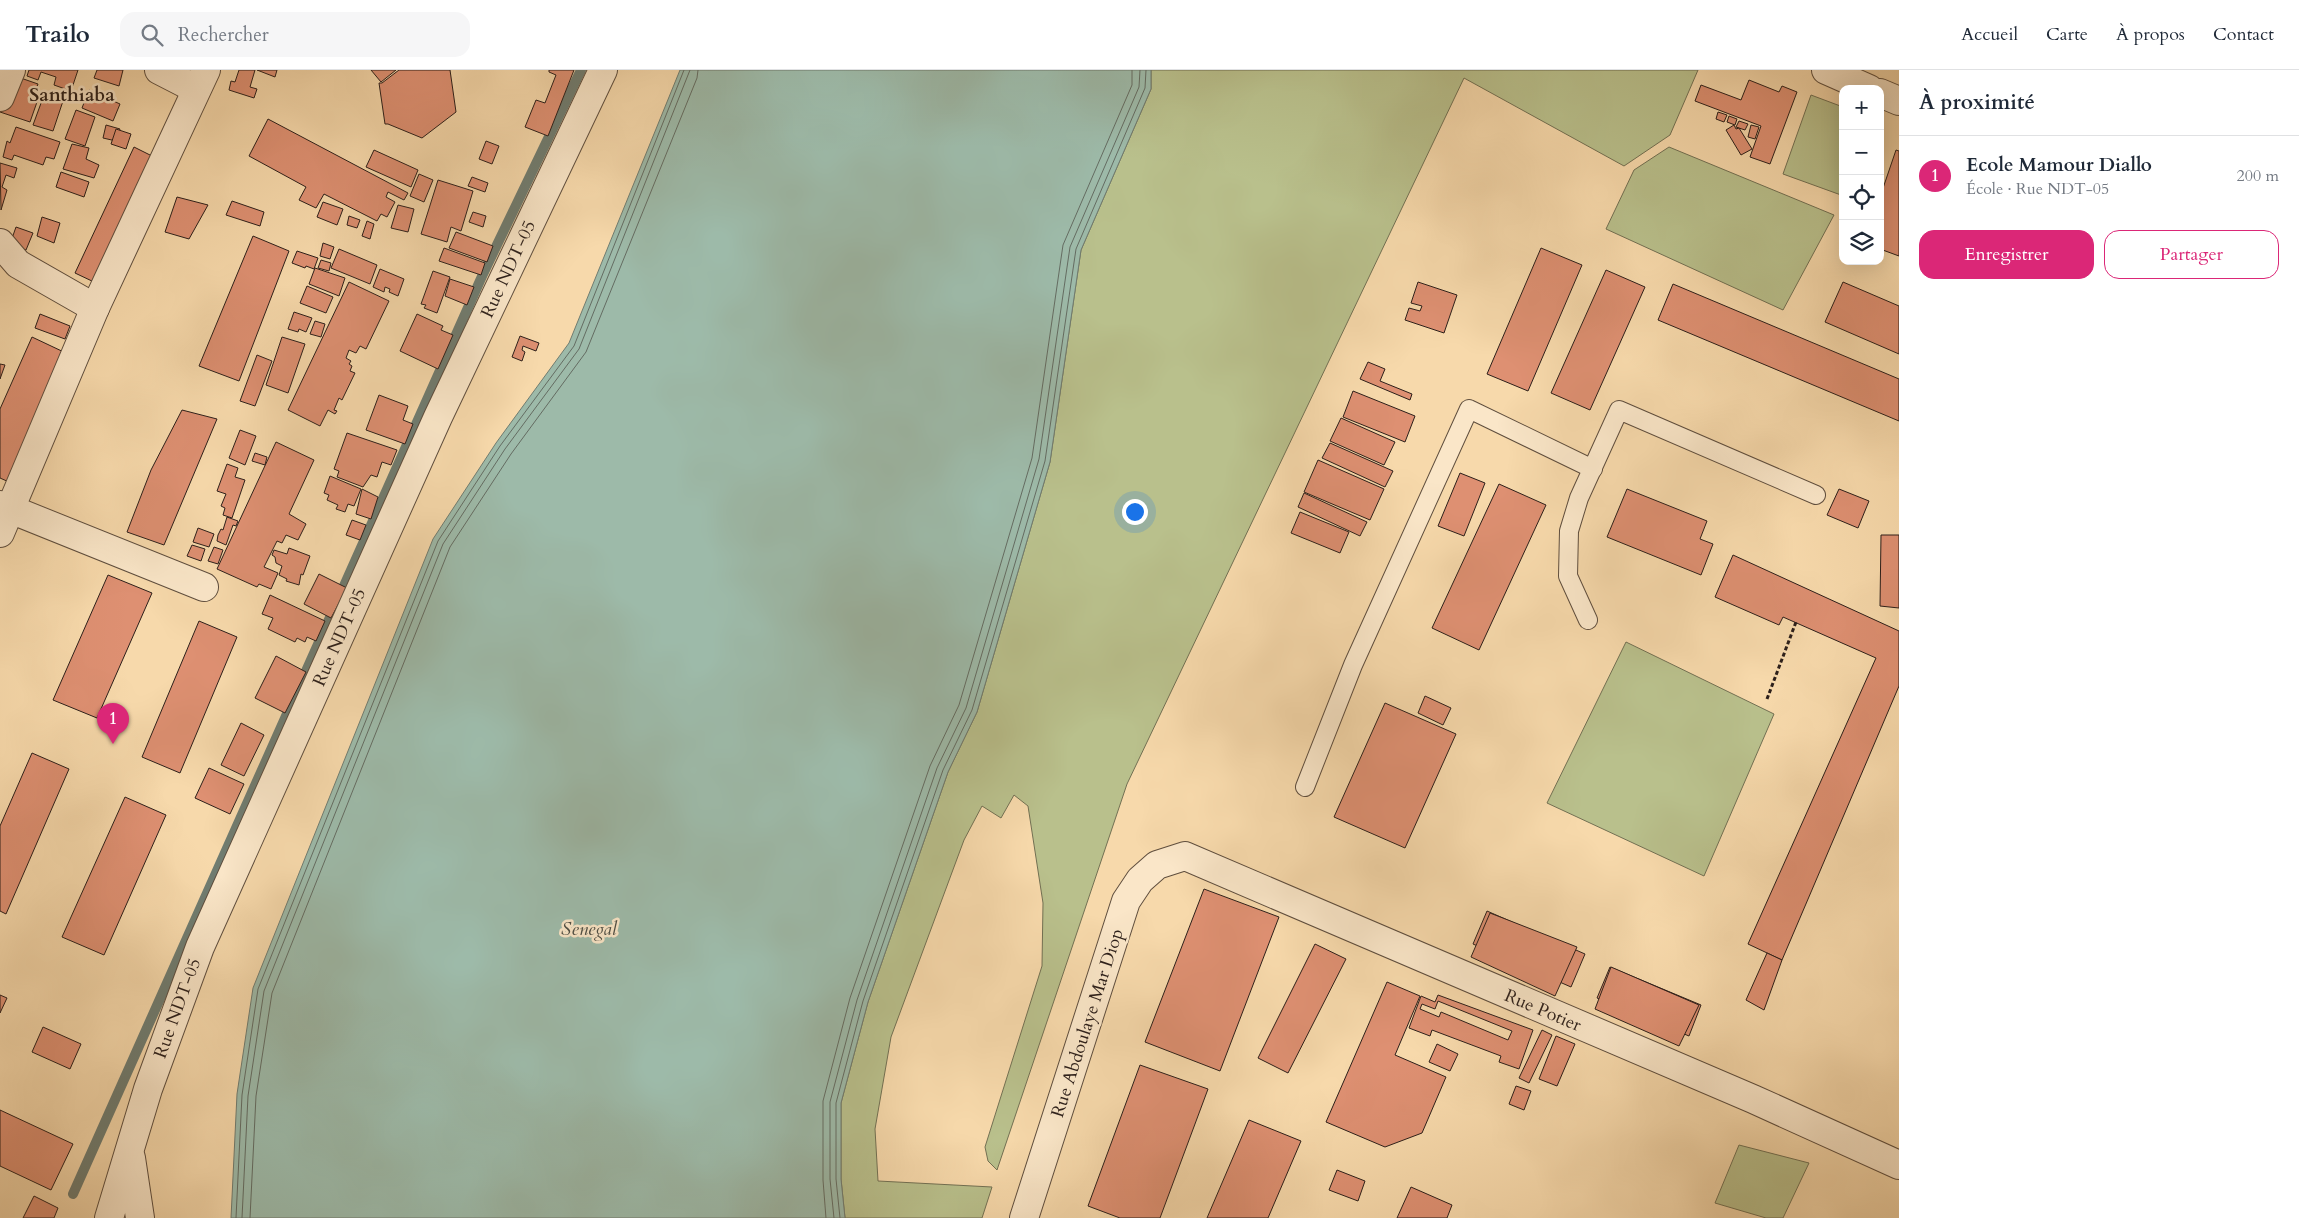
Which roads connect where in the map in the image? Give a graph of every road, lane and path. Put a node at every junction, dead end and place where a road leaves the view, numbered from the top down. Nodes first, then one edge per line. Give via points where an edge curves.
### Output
1 (11, 70) edge
2 (159, 70) edge
3 (603, 70) edge
4 (1826, 70) edge
5 (201, 80) edge
6 (1860, 85) edge
7 (1884, 95) edge
8 (0, 97) edge
9 (1899, 102) edge
10 (0, 243) edge
11 (95, 308) junction
12 (1593, 469) junction
13 (1816, 495) dead end
14 (4, 516) edge
15 (204, 587) dead end
16 (1588, 620) dead end
17 (1796, 622) dead end
18 (1767, 699) dead end
19 (1305, 787) dead end
20 (1185, 856) joint
21 (130, 1151) junction
22 (1899, 1165) edge
23 (109, 1218) edge
24 (140, 1218) edge
25 (1024, 1218) edge

1 - 8 street
2 - 5 street
3 - 21 street, Rue NDT-05 via 438,417 200,947 148,1089
4 - 6 street
5 - 11 street
7 - 9 street
10 - 11 street via 18,264
11 - 14 street
12 - 13 lane via 1619,410
12 - 16 lane via 1579,498 1569,531 1568,576
12 - 19 lane via 1469,409 1353,665
14 - 15 street
17 - 18 path
20 - 22 street, Rue Potier via 1753,1099
20 - 25 street, Rue Abdoulaye Mar Diop via 1157,865 1140,880 1126,901
21 - 23 street, Rue NDT-05
21 - 24 street

